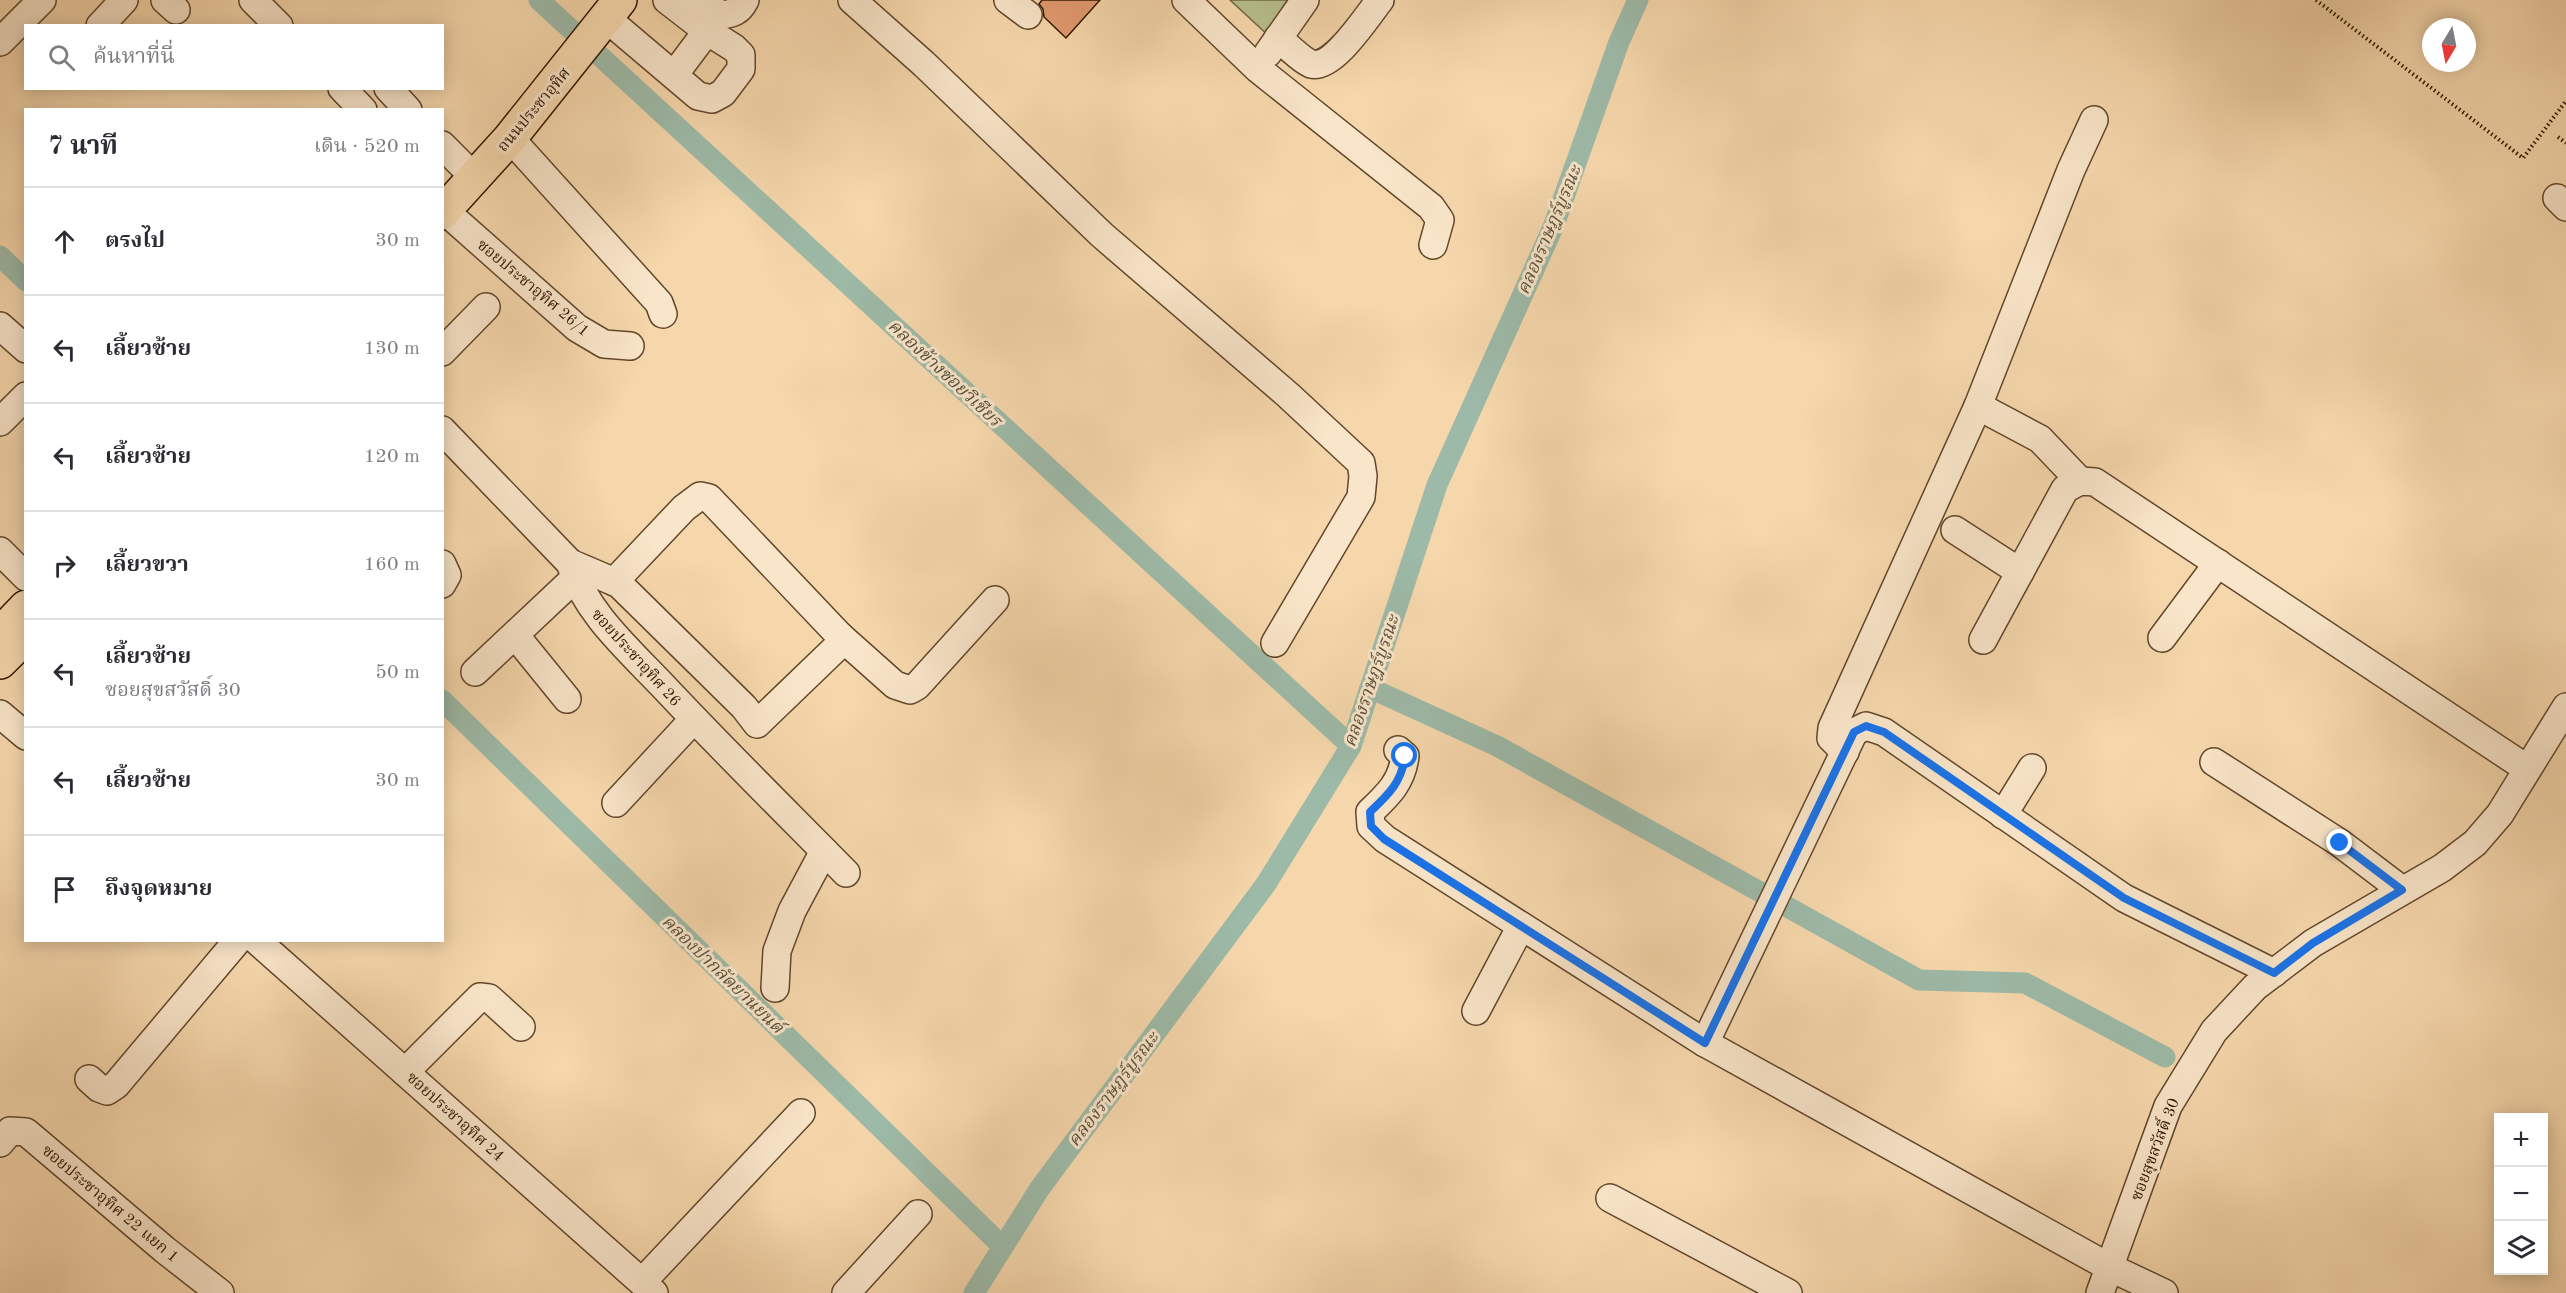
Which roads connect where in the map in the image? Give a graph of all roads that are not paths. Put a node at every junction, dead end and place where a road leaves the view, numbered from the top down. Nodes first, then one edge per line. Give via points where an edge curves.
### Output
1 (42, 0) edge
2 (124, 0) edge
3 (254, 0) edge
4 (667, 0) edge
5 (702, 0) edge
6 (745, 0) edge
7 (852, 0) edge
8 (1186, 0) edge
9 (1305, 0) edge
10 (1380, 0) edge
11 (102, 24) edge
12 (277, 24) edge
13 (590, 26) edge
14 (707, 31) junction
15 (1278, 38) junction
16 (0, 42) edge
17 (1258, 69) junction
18 (674, 75) junction
19 (344, 90) edge
20 (390, 90) edge
21 (361, 108) edge
22 (406, 108) edge
23 (2094, 120) dead end
24 (510, 138) junction
25 (447, 185) edge
26 (1433, 245) dead end
27 (486, 307) dead end
28 (663, 314) dead end
29 (0, 326) edge
30 (630, 346) dead end
31 (24, 347) edge
32 (444, 350) edge
33 (1978, 406) junction
34 (444, 432) edge
35 (2080, 481) junction
36 (1955, 530) dead end
37 (0, 551) edge
38 (2218, 563) junction
39 (573, 571) junction
40 (2020, 572) junction
41 (24, 575) edge
42 (614, 582) junction
43 (994, 600) dead end
44 (24, 609) edge
45 (0, 634) edge
46 (515, 635) junction
47 (840, 636) junction
48 (24, 638) edge
49 (2162, 638) dead end
50 (1983, 640) dead end
51 (1275, 643) dead end
52 (0, 663) edge
53 (475, 672) dead end
54 (567, 699) dead end
55 (2566, 707) edge
56 (0, 714) edge
57 (694, 719) junction
58 (24, 734) edge
59 (1398, 750) dead end
60 (1845, 752) junction
61 (2214, 762) dead end
62 (2032, 768) dead end
63 (2526, 768) junction
64 (616, 803) dead end
65 (2003, 815) junction
66 (824, 851) junction
67 (846, 873) dead end
68 (2402, 890) junction
69 (1521, 926) junction
70 (236, 942) edge
71 (258, 942) edge
72 (2274, 973) junction
73 (775, 988) dead end
74 (1476, 1011) dead end
75 (521, 1027) dead end
76 (1705, 1043) junction
77 (405, 1072) junction
78 (89, 1079) dead end
79 (801, 1113) dead end
80 (0, 1143) edge
81 (1611, 1198) dead end
82 (918, 1214) dead end
83 (2109, 1268) junction
84 (648, 1287) edge
85 (220, 1293) edge
86 (846, 1293) edge
87 (1788, 1293) edge
88 (2100, 1293) edge
89 (2164, 1293) edge

1 - 16 street
2 - 11 street
3 - 12 street
4 - 14 street
5 - 6 street via 720,15 732,14
7 - 51 street via 1102,235 1361,463 1361,496
8 - 17 street
9 - 15 street
10 - 15 street via 1333,58 1320,64 1310,63
13 - 18 street
13 - 24 main road, ถนนประชาอุทิศ
13 - 25 main road, ถนนประชาอุทิศ
14 - 18 street
14 - 18 street via 741,55 741,69 723,93 712,99 698,96
15 - 17 street
17 - 26 street via 1431,207 1440,220
19 - 21 street
20 - 22 street
23 - 33 street
24 - 25 main road, ถนนประชาอุทิศ
24 - 28 street via 659,303
25 - 30 street, ซอยประชาอุทิศ 26/1 via 577,328 604,344
27 - 32 street
29 - 31 street
33 - 35 street via 2040,439
33 - 60 street via 1832,728 1831,738
34 - 39 street, ซอยประชาอุทิศ 26
35 - 38 street via 2095,482
35 - 40 street via 2066,489
36 - 40 street
37 - 41 street
38 - 49 street
38 - 63 street
39 - 42 street
39 - 46 street
39 - 57 street, ซอยประชาอุทิศ 26 via 590,605 608,628
40 - 50 street
42 - 47 street via 684,508 700,496 710,498
42 - 47 street via 757,724 827,659
43 - 47 street via 910,690 895,685
44 - 45 main road
46 - 53 street
46 - 54 street
48 - 52 main road
55 - 63 street, ซอยสุขสวัสดิ์ 30
56 - 58 street
57 - 64 street
57 - 66 street, ซอยประชาอุทิศ 26
59 - 69 street via 1405,756 1403,772 1395,788 1370,812 1371,826 1384,839
60 - 65 street via 1854,732 1866,726 1884,732
60 - 76 street
61 - 68 street via 2340,843
62 - 65 street
63 - 68 street, ซอยสุขสวัสดิ์ 30 via 2500,814 2475,843 2442,868
65 - 72 street via 2124,898
66 - 67 street, ซอยประชาอุทิศ 26
66 - 73 street via 792,910 777,951
68 - 72 street, ซอยสุขสวัสดิ์ 30 via 2313,943
69 - 74 street
69 - 76 street
70 - 78 street via 116,1085 107,1091
71 - 77 street, ซอยประชาอุทิศ 24
72 - 83 street, ซอยสุขสวัสดิ์ 30 via 2255,987 2214,1031 2168,1106
75 - 77 street via 489,998 480,997
76 - 83 street
77 - 84 street, ซอยประชาอุทิศ 24
79 - 84 street
80 - 85 street, ซอยประชาอุทิศ 22 แยก 1 via 10,1131 26,1132
81 - 87 street
82 - 86 street
83 - 88 street, ซอยสุขสวัสดิ์ 30
83 - 89 street

